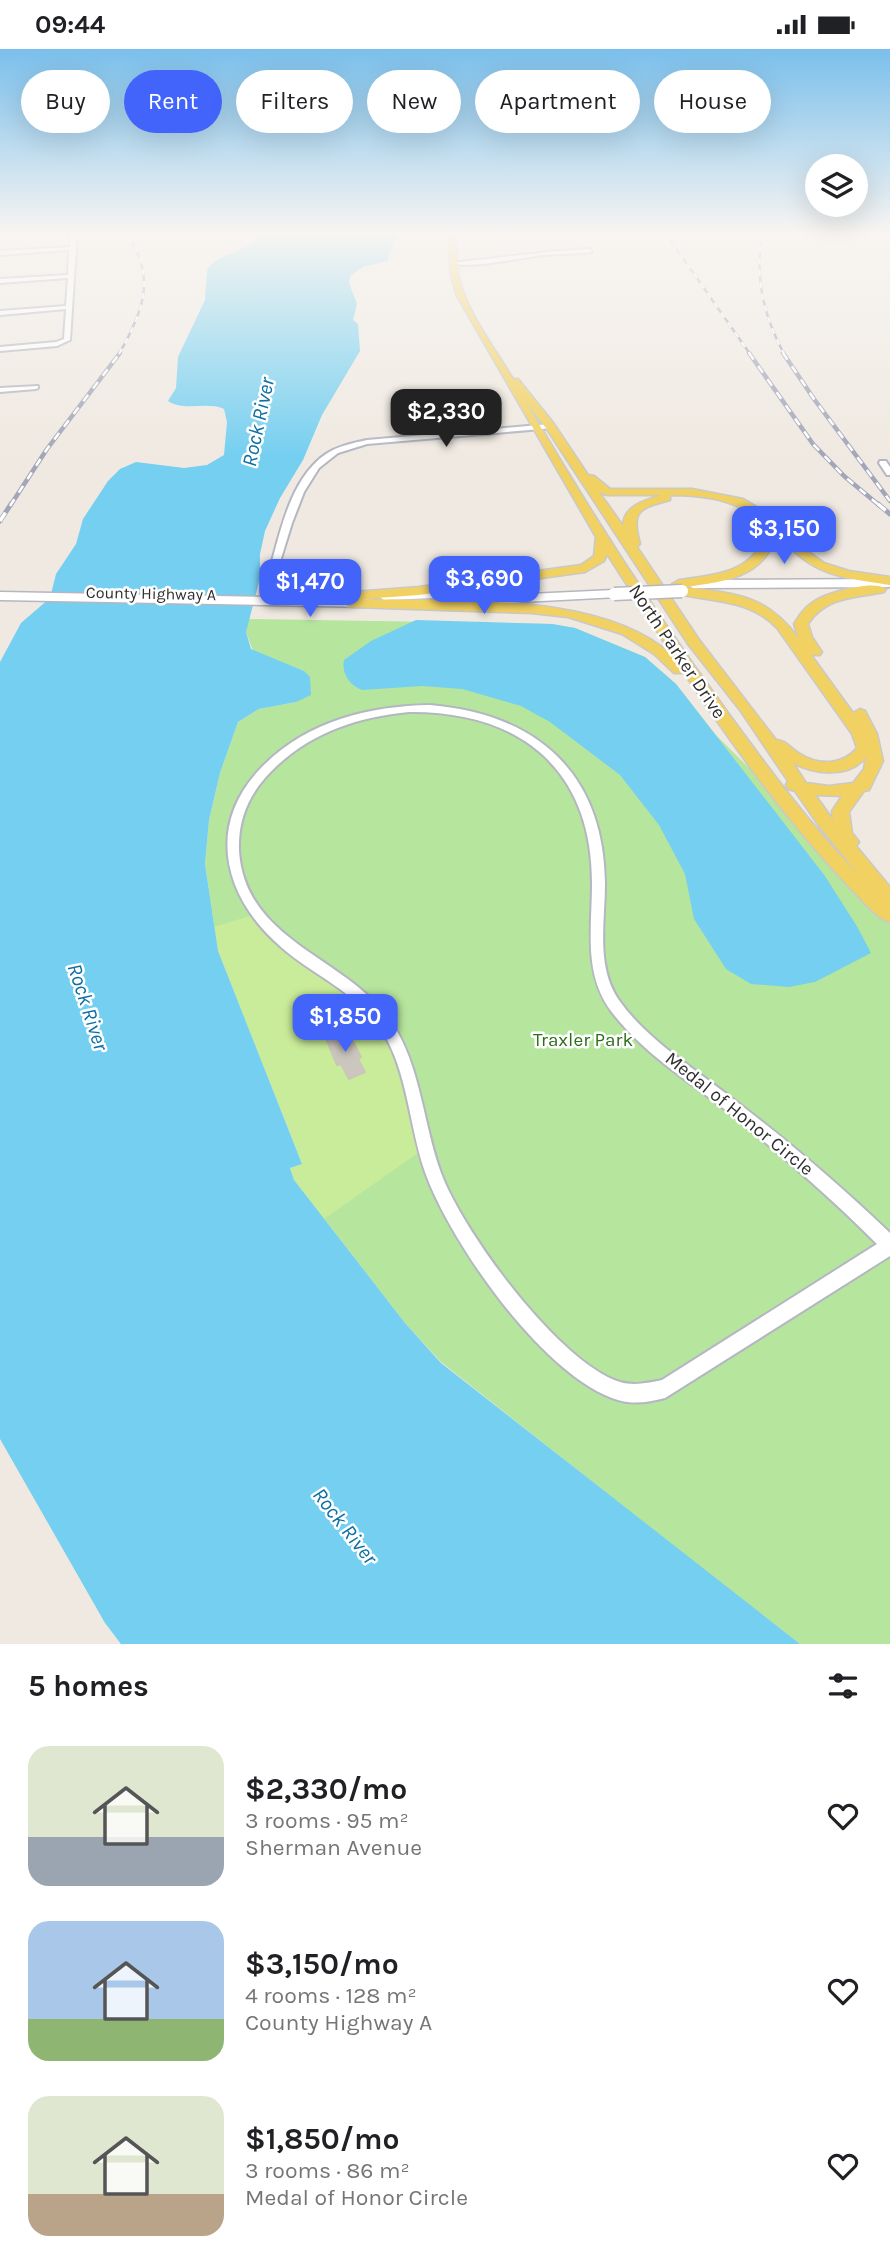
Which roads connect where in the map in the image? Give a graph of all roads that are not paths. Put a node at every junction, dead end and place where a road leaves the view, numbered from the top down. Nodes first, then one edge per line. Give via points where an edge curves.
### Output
1 (53, 308) edge
2 (70, 308) edge
3 (468, 308) edge
4 (0, 313) edge
5 (0, 349) edge
6 (498, 364) junction
7 (36, 387) dead end
8 (0, 390) edge
9 (550, 426) junction
10 (534, 427) junction
11 (883, 463) dead end
12 (576, 465) junction
13 (890, 473) edge
14 (672, 493) junction
15 (601, 504) junction
16 (589, 516) junction
17 (602, 536) junction
18 (642, 563) junction
19 (276, 572) dead end
20 (887, 586) edge
21 (680, 588) junction
22 (0, 589) edge
23 (0, 596) edge
24 (269, 599) junction
25 (347, 600) junction
26 (709, 699) junction
27 (745, 707) junction
28 (749, 753) junction
29 (865, 786) junction
30 (800, 787) junction
31 (870, 875) junction
32 (890, 899) edge
33 (890, 915) edge
34 (890, 1245) edge

1 - 4 street
2 - 5 street via 64,343
3 - 6 main road, North Parker Drive
6 - 9 main road, North Parker Drive via 533,400
6 - 10 main road, North Parker Drive
7 - 8 street
9 - 10 street
9 - 12 main road, North Parker Drive
10 - 16 main road, North Parker Drive
10 - 19 street via 367,442 324,458 289,519
11 - 13 street
12 - 14 main road via 607,492
12 - 15 main road, North Parker Drive
14 - 15 main road
14 - 20 main road via 739,501 763,513 794,548 819,566
15 - 16 main road
15 - 18 main road, North Parker Drive
16 - 17 main road, North Parker Drive
17 - 25 main road via 600,558 585,568
17 - 26 main road, North Parker Drive
18 - 21 main road via 628,523 633,512 649,503 671,497 710,499 742,509 764,527 768,547 755,564
18 - 27 main road, North Parker Drive via 695,645
20 - 21 main road, County Highway A
20 - 29 main road via 817,603 801,624 805,637 884,755 883,765
21 - 25 main road, County Highway A, bridge
21 - 27 main road via 750,603 778,619 860,733 863,754 837,767 805,763 784,751
22 - 24 main road, County Highway A
23 - 24 main road, County Highway A
24 - 25 main road, County Highway A
25 - 26 main road via 531,609 592,619 627,631 659,651
26 - 28 main road, North Parker Drive
27 - 30 main road, North Parker Drive
28 - 30 main road via 775,776
28 - 33 main road, North Parker Drive via 834,859
29 - 30 main road via 839,792
29 - 31 main road via 845,803 840,822
30 - 31 main road, North Parker Drive
31 - 32 main road, North Parker Drive
34 - 34 street, Medal of Honor Circle via 805,1165 642,1035 615,1006 598,969 599,887 593,824 583,796 550,753 505,725 474,714 394,711 346,720 300,743 280,756 249,789 234,826 232,852 244,893 286,944 354,988 375,1009 402,1059 428,1158 457,1226 515,1304 590,1377 633,1394 665,1389

